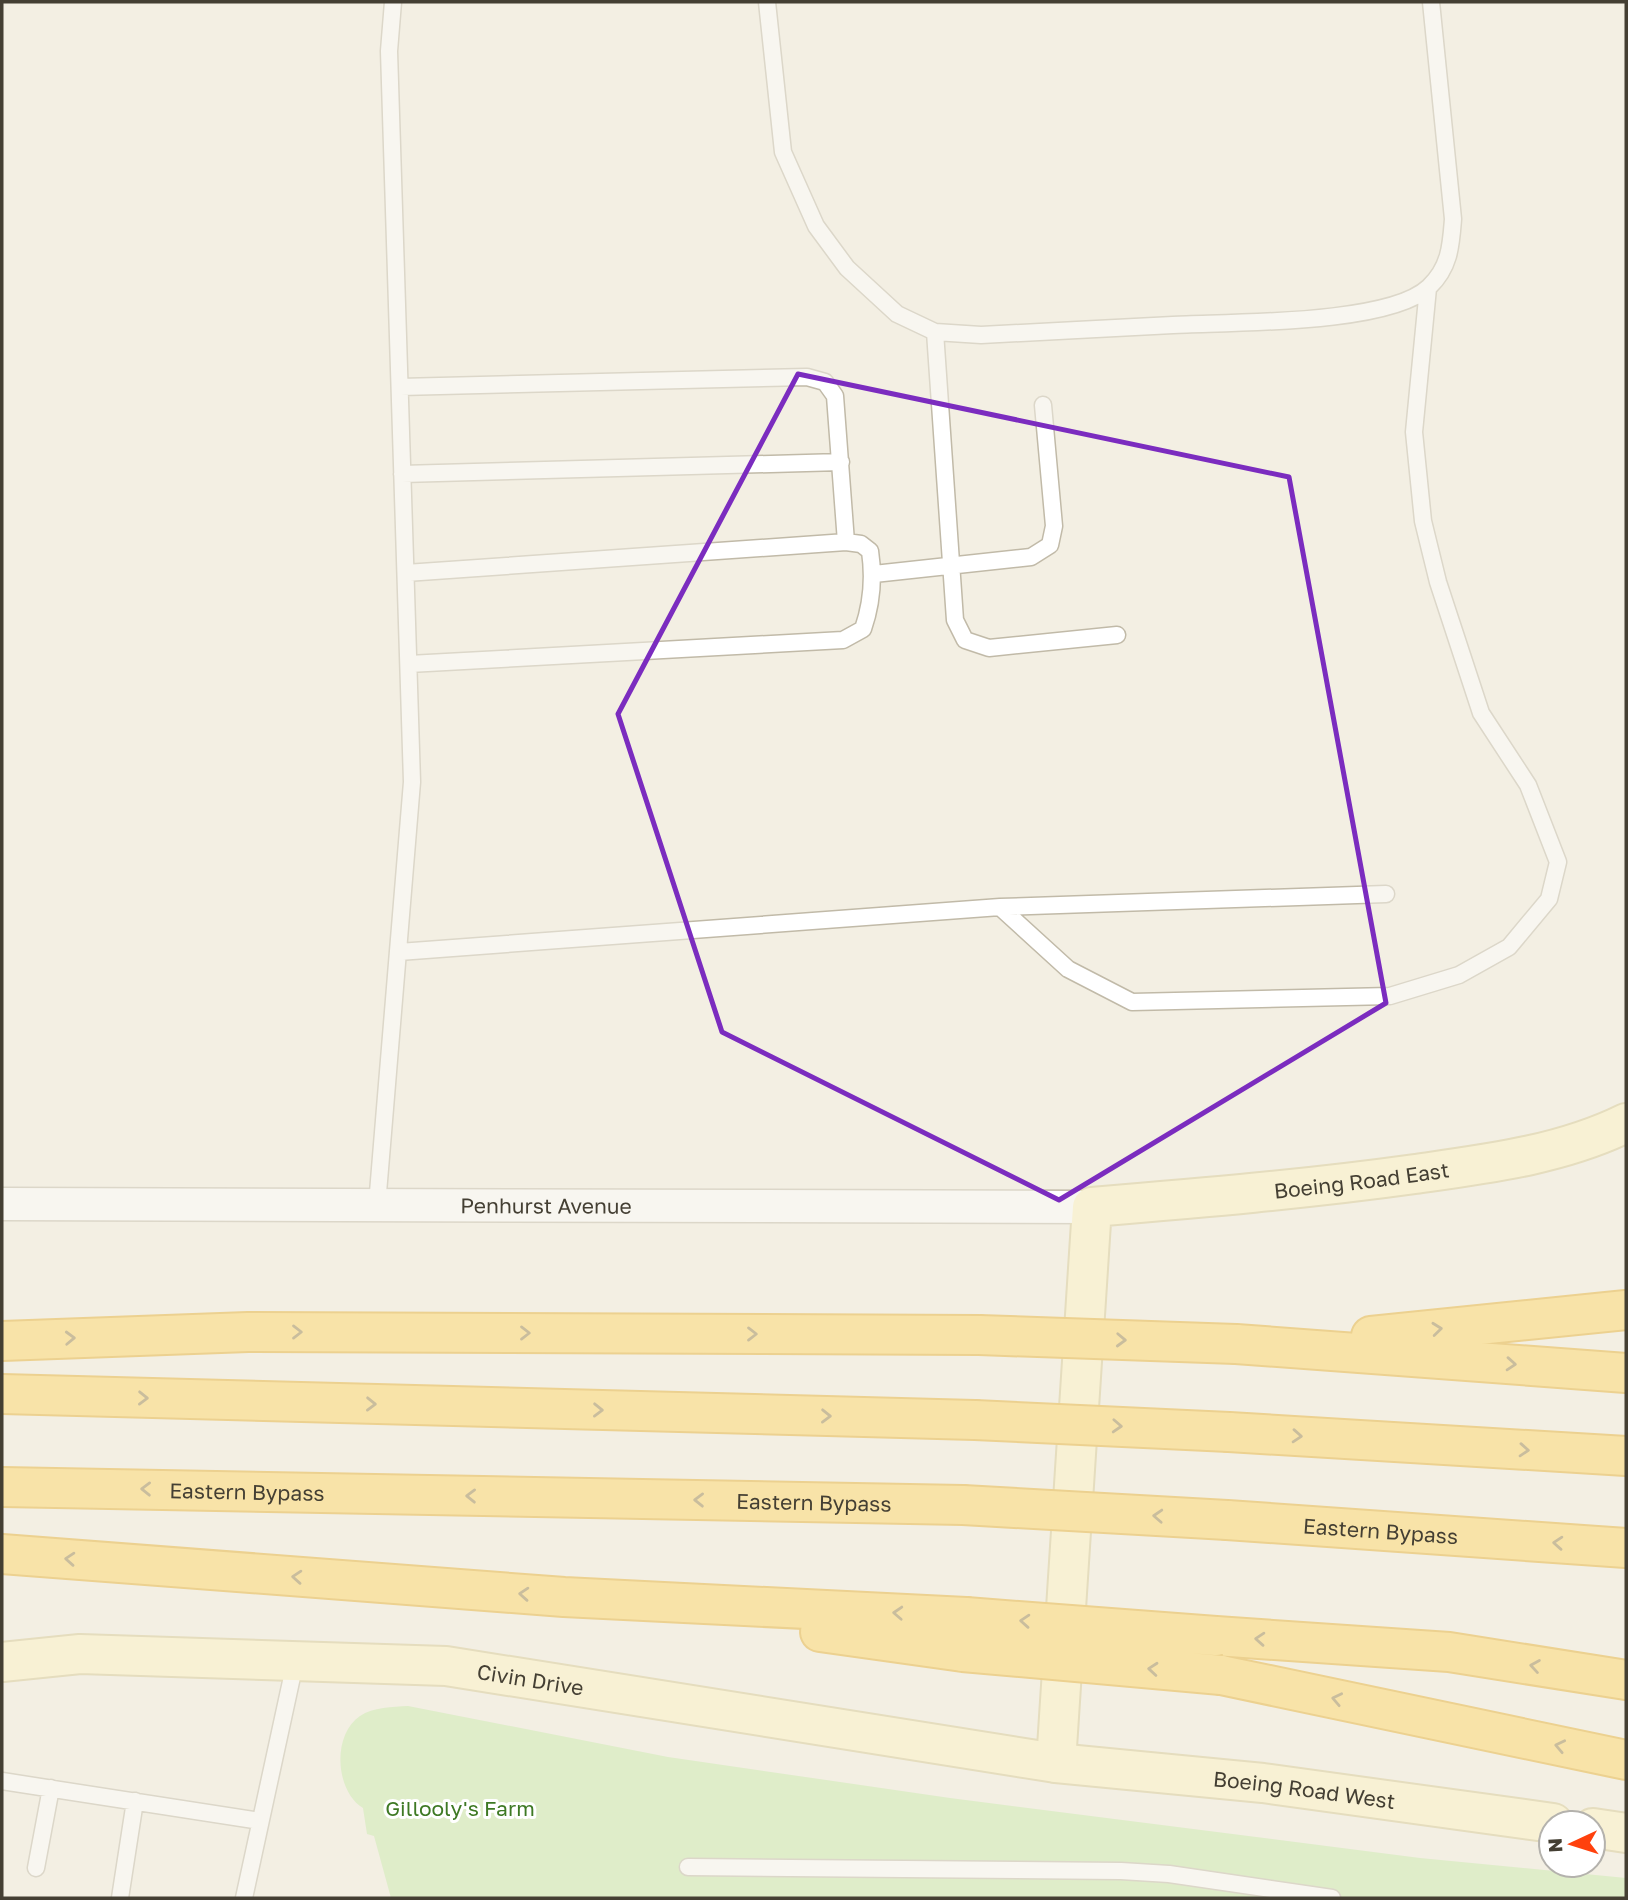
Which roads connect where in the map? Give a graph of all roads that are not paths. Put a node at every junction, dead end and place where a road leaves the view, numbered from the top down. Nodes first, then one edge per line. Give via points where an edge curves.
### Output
1 (393, 2) edge
2 (767, 2) edge
3 (1431, 2) edge
4 (1429, 288) junction
5 (935, 332) junction
6 (400, 387) junction
7 (1043, 405) dead end
8 (841, 462) junction
9 (402, 474) junction
10 (846, 542) junction
11 (950, 567) junction
12 (406, 573) junction
13 (874, 574) junction
14 (1117, 635) dead end
15 (408, 664) junction
16 (1385, 894) dead end
17 (1000, 907) junction
18 (399, 951) junction
19 (1626, 1124) edge
20 (2, 1204) edge
21 (377, 1205) junction
22 (1092, 1207) junction
23 (1626, 1310) edge
24 (2, 1341) edge
25 (1254, 1345) junction
26 (1626, 1373) edge
27 (2, 1394) edge
28 (1626, 1456) edge
29 (2, 1487) edge
30 (1626, 1548) edge
31 (2, 1554) edge
32 (965, 1634) junction
33 (2, 1662) edge
34 (295, 1662) junction
35 (1626, 1680) edge
36 (1626, 1760) edge
37 (1056, 1763) junction
38 (2, 1781) edge
39 (51, 1788) junction
40 (135, 1801) junction
41 (260, 1821) junction
42 (1537, 1821) edge
43 (1607, 1830) edge
44 (1626, 1833) edge
45 (688, 1867) dead end
46 (36, 1868) dead end
47 (1217, 1890) edge
48 (120, 1898) edge
49 (244, 1898) edge
50 (1332, 1898) edge

1 - 6 lane via 389,51
2 - 5 lane via 783,152 816,226 878,299
3 - 4 lane via 1452,219 1451,251
4 - 5 lane via 1396,304 1329,317 981,335
4 - 17 lane via 1414,432 1423,521 1481,713 1528,785 1558,862 1549,899 1509,947 1459,975 1390,996 1159,1002 1132,1002 1068,969
5 - 11 lane
6 - 8 lane via 807,377 825,382 835,396
6 - 9 lane
7 - 11 lane via 1054,526 1050,545 1031,557
8 - 9 lane
8 - 10 lane
9 - 12 lane
10 - 12 lane
10 - 13 lane via 870,551
11 - 13 lane
11 - 14 lane via 955,620 965,640 989,648
12 - 15 lane
13 - 15 lane via 863,629 843,640
15 - 18 lane via 412,782
16 - 17 lane
17 - 18 lane
18 - 21 lane
19 - 22 main road, Boeing Road East via 1505,1161 1301,1189
20 - 21 street, Penhurst Avenue
21 - 22 street, Penhurst Avenue
22 - 37 main road
25 -> 23 highway
24 -> 25 highway, bridge via 248,1332 979,1335
25 -> 26 highway
27 -> 28 highway, bridge via 975,1420
30 -> 29 highway, Eastern Bypass, bridge via 963,1505
32 -> 31 highway via 564,1597
35 -> 32 highway, bridge via 1449,1652 1216,1636
36 -> 32 highway, bridge via 1221,1675
33 - 34 main road, Civin Drive via 80,1654
34 - 37 main road, Civin Drive via 446,1666
34 - 41 lane
37 - 42 main road, Boeing Road West via 1263,1783
38 - 39 lane
39 - 40 lane
39 - 46 lane
40 - 41 lane
40 - 48 lane
41 - 49 lane
43 - 44 main road
45 - 47 lane via 1121,1871
47 - 50 lane

